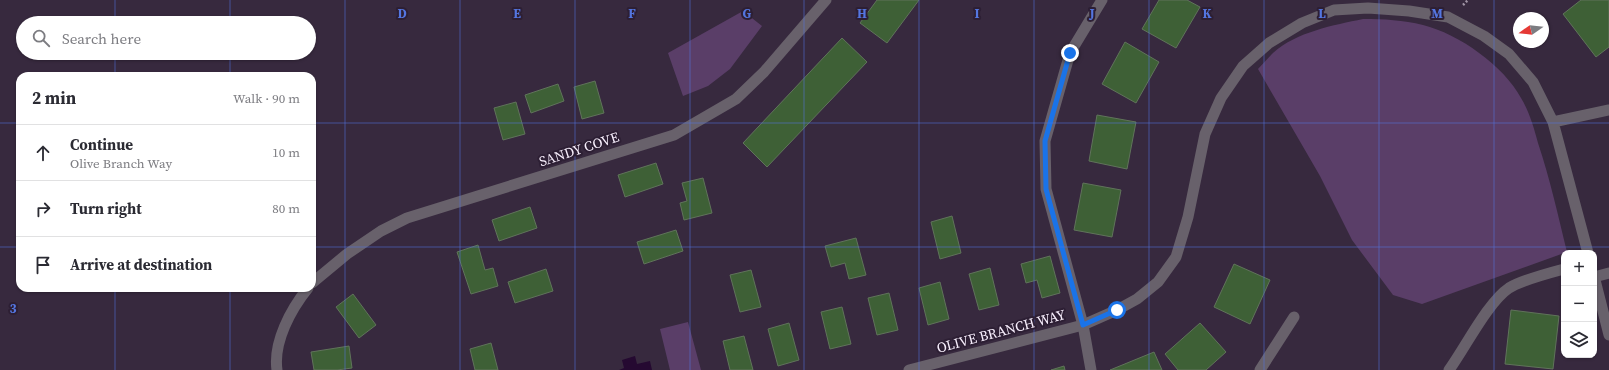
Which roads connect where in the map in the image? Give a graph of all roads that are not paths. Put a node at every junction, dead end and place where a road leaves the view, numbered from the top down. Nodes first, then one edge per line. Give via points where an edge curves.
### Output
1 (826, 0) edge
2 (1102, 0) edge
3 (1609, 110) edge
4 (1553, 122) junction
5 (1587, 250) edge
6 (1561, 270) edge
7 (1609, 273) edge
8 (1597, 276) edge
9 (316, 280) edge
10 (1596, 286) edge
11 (305, 292) edge
12 (1294, 317) dead end
13 (1083, 325) junction
14 (1609, 335) edge
15 (277, 370) edge
16 (909, 370) edge
17 (1090, 370) edge
18 (1260, 370) edge
19 (1449, 370) edge

1 - 9 street, SANDY COVE via 764,72 736,99 705,118 674,135 407,218 381,231 347,254
2 - 13 street via 1070,53 1045,141 1046,189
3 - 4 street
4 - 5 street, OLIVE BRANCH WAY
4 - 13 street, OLIVE BRANCH WAY via 1533,82 1508,54 1484,36 1448,17 1368,8 1334,10 1302,23 1269,43 1243,66 1221,98 1205,134 1188,217 1176,257 1158,282 1137,299
6 - 19 street via 1509,288 1494,303
7 - 8 street
10 - 14 street
11 - 15 street via 285,323 279,343
12 - 18 street
13 - 16 street, OLIVE BRANCH WAY
13 - 17 street

